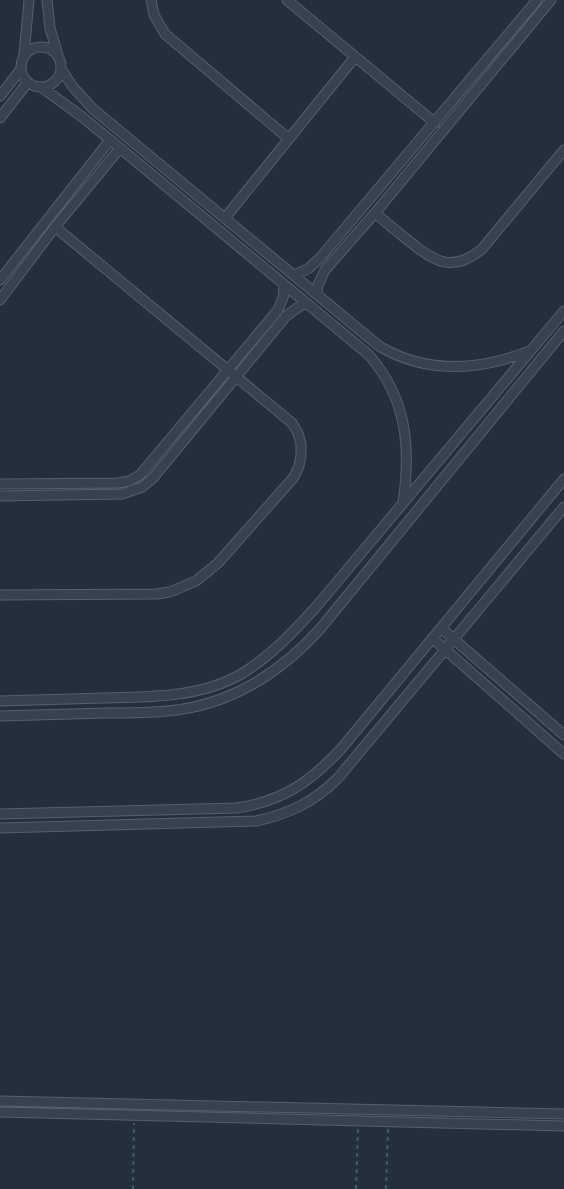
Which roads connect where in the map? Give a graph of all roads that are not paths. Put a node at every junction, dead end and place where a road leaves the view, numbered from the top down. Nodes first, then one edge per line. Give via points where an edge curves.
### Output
1 (30, 0) edge
2 (47, 0) edge
3 (151, 0) edge
4 (287, 0) edge
5 (537, 0) edge
6 (551, 0) edge
7 (24, 55) junction
8 (58, 55) junction
9 (355, 57) junction
10 (21, 69) junction
11 (61, 69) junction
12 (28, 82) junction
13 (41, 87) junction
14 (0, 96) edge
15 (0, 118) edge
16 (434, 123) junction
17 (289, 139) junction
18 (110, 140) junction
19 (120, 148) junction
20 (564, 150) edge
21 (375, 213) junction
22 (225, 218) junction
23 (54, 227) junction
24 (294, 275) junction
25 (0, 280) edge
26 (283, 284) junction
27 (317, 294) junction
28 (0, 300) edge
29 (307, 304) junction
30 (564, 311) edge
31 (564, 332) edge
32 (531, 350) junction
33 (228, 370) junction
34 (236, 377) junction
35 (564, 479) edge
36 (0, 484) edge
37 (0, 496) edge
38 (403, 503) junction
39 (564, 508) edge
40 (0, 595) edge
41 (441, 628) junction
42 (432, 638) junction
43 (454, 639) junction
44 (445, 650) junction
45 (0, 701) edge
46 (0, 716) edge
47 (564, 735) edge
48 (564, 754) edge
49 (0, 814) edge
50 (0, 828) edge
51 (0, 1101) edge
52 (0, 1112) edge
53 (564, 1114) edge
54 (564, 1126) edge

1 - 7 street
2 - 8 street via 50,28
3 - 17 street via 154,15 165,34
4 - 9 street
5 - 16 street
6 - 21 street
7 - 8 street via 41,46
7 - 10 street
8 - 11 street
9 - 16 street
9 - 17 street
10 - 12 street
10 - 14 street
11 - 13 street via 54,82
11 - 22 street via 93,109
12 - 13 street
12 - 15 street
13 - 18 street
16 - 24 street via 320,258 308,269
17 - 22 street
18 - 19 street
18 - 25 street
19 - 23 street
19 - 26 street
20 - 21 street via 482,249 461,262 438,261 427,256
21 - 27 street via 325,270
22 - 24 street
23 - 28 street
23 - 33 street
24 - 27 street
26 - 29 street
26 - 33 street via 281,305
27 - 32 street via 379,346 408,361 441,366 475,365
29 - 34 street via 286,316
29 - 38 street via 369,355 389,382 405,436 407,474
30 - 32 street
31 - 46 street via 320,629 271,674 232,695 189,708
32 - 38 street
33 - 34 street
33 - 36 street via 146,470 134,479 118,483
34 - 37 street via 153,478 142,487 122,494
34 - 40 street via 292,423 298,433 301,455 299,466 288,485 213,568 183,587 156,594
35 - 41 street
38 - 45 street via 295,630 242,674 215,686 168,695
39 - 43 street
41 - 42 street
41 - 43 street
42 - 44 street
42 - 49 street via 324,767 292,791 275,799 237,808
43 - 44 street
43 - 47 street
44 - 48 street
44 - 50 street via 338,778 324,792 292,811 256,821
51 - 53 street
52 - 54 street

